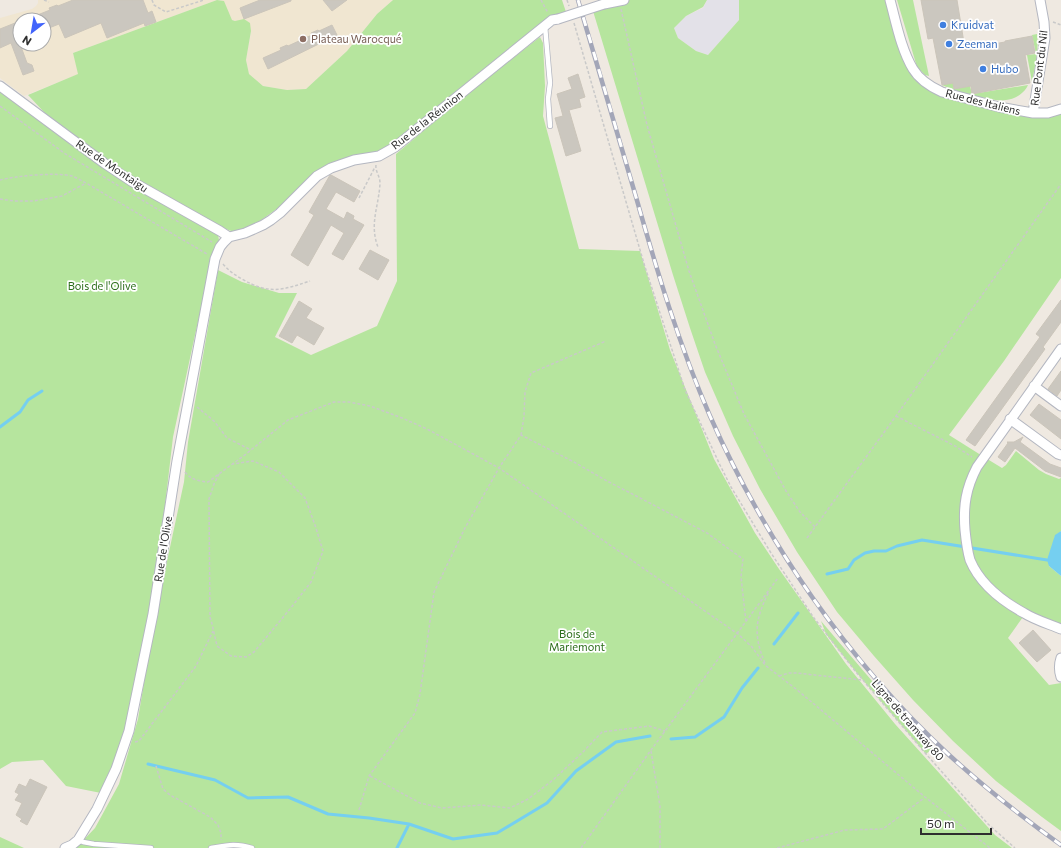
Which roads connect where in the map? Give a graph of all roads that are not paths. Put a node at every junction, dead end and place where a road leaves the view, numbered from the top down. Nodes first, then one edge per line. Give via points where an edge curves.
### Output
1 (890, 0) edge
2 (1040, 0) edge
3 (614, 1) edge
4 (545, 26) junction
5 (0, 86) edge
6 (1061, 109) edge
7 (1033, 113) junction
8 (550, 126) dead end
9 (229, 237) junction
10 (1061, 350) edge
11 (1034, 386) junction
12 (1061, 406) edge
13 (1010, 419) junction
14 (1061, 455) edge
15 (1061, 628) edge
16 (1061, 658) edge
17 (1061, 677) edge
18 (78, 840) junction
19 (65, 848) edge
20 (151, 848) edge
21 (212, 848) edge
22 (252, 848) edge

1 - 7 street, Rue des Italiens via 912,68 924,81 942,92 999,108
2 - 7 street, Rue Pont du Nil via 1045,38
3 - 4 street, Rue de la Réunion, bridge via 555,19
4 - 8 lane via 550,83
4 - 9 street, Rue de la Réunion via 394,147 379,156 354,160 331,168 317,176 271,220 245,233
5 - 9 street, Rue de Montaigu via 131,181
6 - 7 street, Rue des Italiens via 1048,113
9 - 18 street, Rue de l'Olive via 218,253 177,461 153,614 129,731 108,789
10 - 11 street
11 - 12 street
11 - 13 street
13 - 14 street
13 - 15 street via 981,462 965,499 968,552 974,569 1000,598 1025,614
16 - 17 street
18 - 19 street, Rue de l'Olive
18 - 20 lane via 94,844
21 - 22 lane via 232,844

